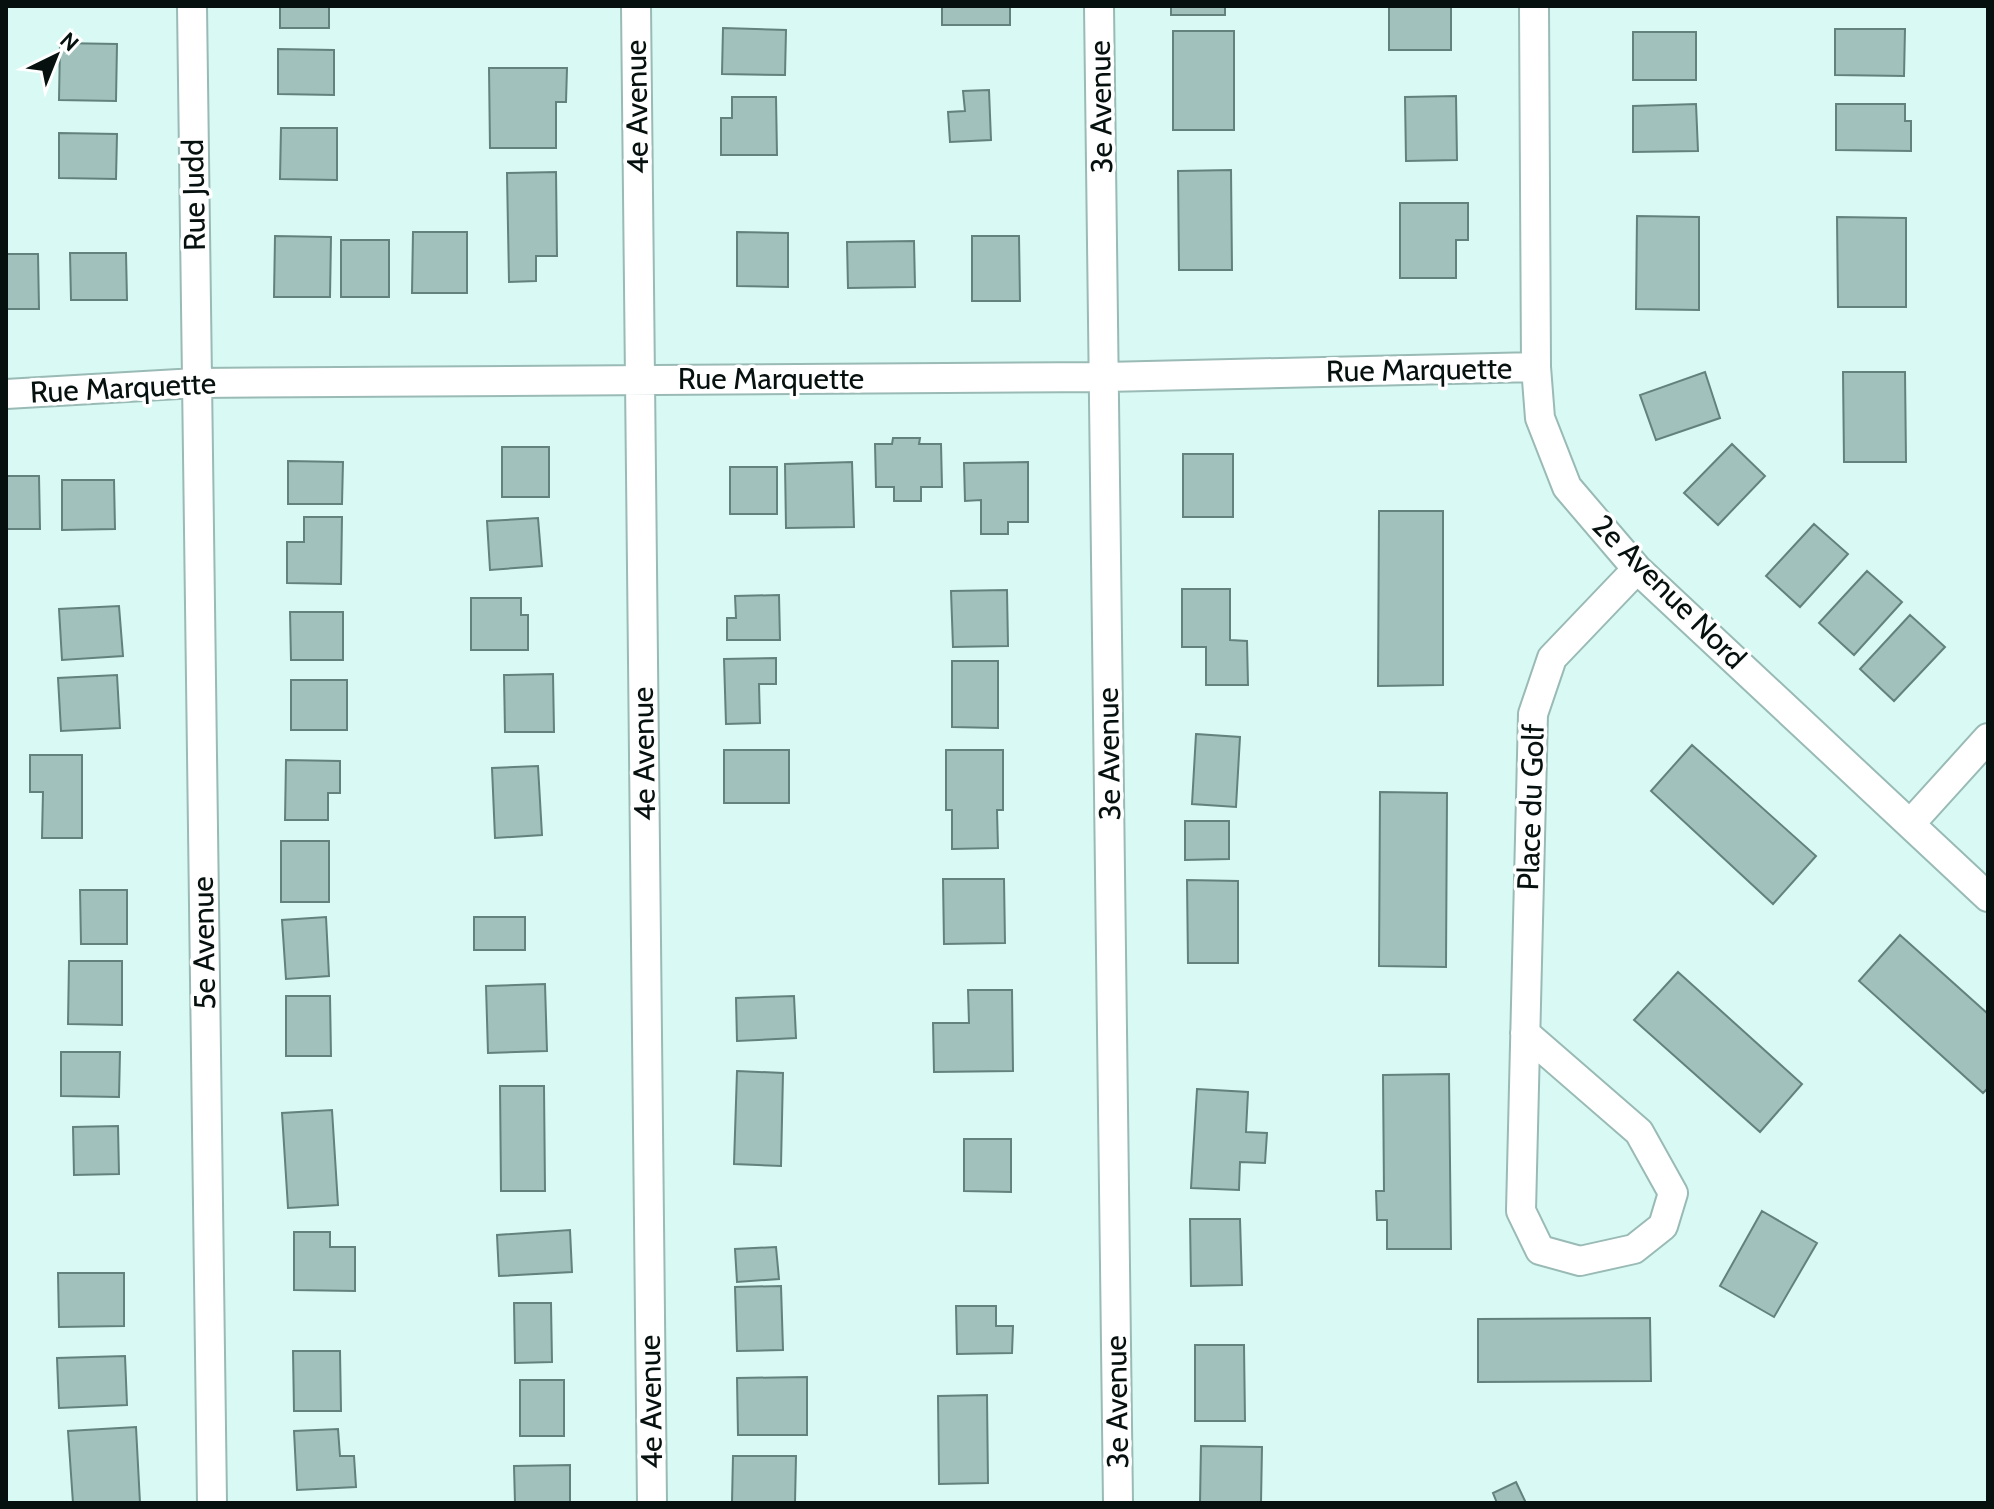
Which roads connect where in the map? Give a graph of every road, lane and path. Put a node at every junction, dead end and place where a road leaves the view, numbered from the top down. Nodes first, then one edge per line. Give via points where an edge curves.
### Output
1 (192, 6) edge
2 (636, 6) edge
3 (1099, 6) edge
4 (1534, 6) edge
5 (1536, 367) junction
6 (1105, 377) junction
7 (640, 380) junction
8 (196, 383) junction
9 (6, 394) edge
10 (1637, 569) junction
11 (1988, 738) edge
12 (1911, 823) junction
13 (1988, 897) edge
14 (1525, 1033) junction
15 (212, 1503) edge
16 (652, 1503) edge
17 (1118, 1503) edge

1 - 8 street, Rue Judd
2 - 7 street, 4e Avenue
3 - 6 street, 3e Avenue
4 - 5 street, 2e Avenue Nord
5 - 6 street, Rue Marquette
5 - 10 street, 2e Avenue Nord via 1540,418 1567,487
6 - 7 street, Rue Marquette
6 - 17 street, 3e Avenue
7 - 8 street, Rue Marquette
7 - 16 street, 4e Avenue
8 - 9 street, Rue Marquette
8 - 15 street, 5e Avenue
10 - 12 street, 2e Avenue Nord
10 - 14 street, Place du Golf via 1552,658 1533,714
11 - 12 street
12 - 13 street, 2e Avenue Nord
14 - 14 street, Place du Golf via 1521,1211 1540,1250 1580,1261 1634,1249 1663,1226 1673,1193 1639,1132

